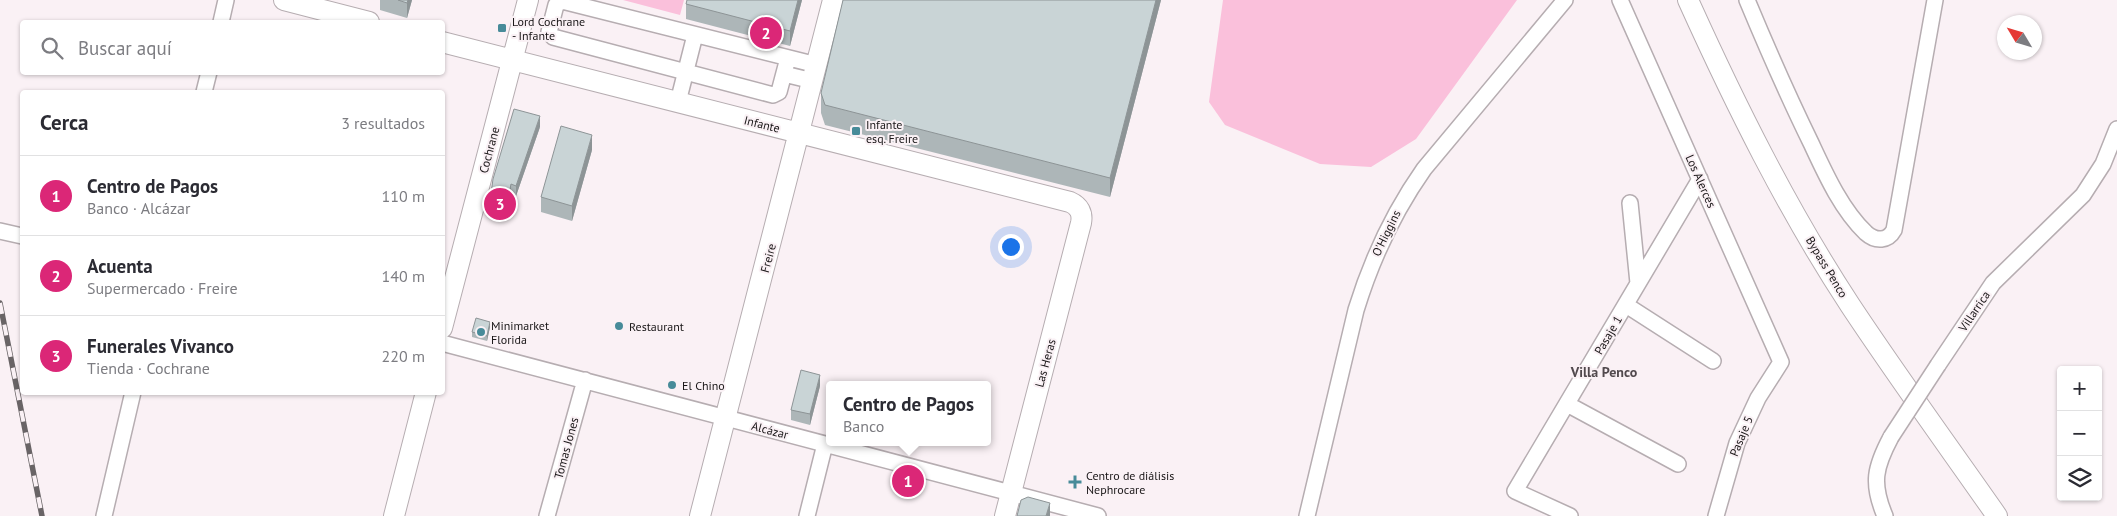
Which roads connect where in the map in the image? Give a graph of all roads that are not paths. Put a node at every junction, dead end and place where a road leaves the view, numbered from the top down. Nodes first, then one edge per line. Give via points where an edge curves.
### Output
1 (226, 0) edge
2 (284, 0) edge
3 (528, 0) edge
4 (833, 0) edge
5 (1565, 0) edge
6 (1620, 0) edge
7 (1688, 0) edge
8 (1747, 0) edge
9 (1935, 0) edge
10 (221, 20) edge
11 (361, 20) edge
12 (695, 35) junction
13 (445, 43) edge
14 (788, 58) junction
15 (512, 60) junction
16 (686, 72) junction
17 (815, 73) junction
18 (784, 74) junction
19 (208, 75) edge
20 (204, 90) edge
21 (678, 102) junction
22 (2117, 129) edge
23 (800, 134) junction
24 (1700, 179) junction
25 (1630, 203) dead end
26 (1080, 210) joint
27 (0, 231) edge
28 (20, 236) edge
29 (1638, 283) junction
30 (1626, 305) junction
31 (445, 317) edge
32 (445, 344) edge
33 (1713, 361) dead end
34 (1781, 362) joint
35 (584, 380) junction
36 (132, 395) edge
37 (425, 395) edge
38 (1567, 404) junction
39 (726, 418) junction
40 (825, 444) joint
41 (833, 446) edge
42 (1678, 464) dead end
43 (1011, 493) junction
44 (104, 516) edge
45 (394, 516) edge
46 (547, 516) edge
47 (700, 516) edge
48 (807, 516) edge
49 (1005, 516) edge
50 (1098, 516) edge
51 (1307, 516) edge
52 (1570, 516) edge
53 (1716, 516) edge
54 (1885, 516) edge
55 (1997, 516) edge

1 - 10 street
2 - 11 main road
3 - 15 main road, Cochrane
4 - 17 main road, Freire
5 - 51 street, O'Higgins via 1424,169 1387,229 1356,310
6 - 24 street, Los Alerces
7 - 55 main road, Bypass Penco via 1749,128 1824,263 1849,304
8 - 9 street via 1836,193 1870,236 1884,239 1892,234 1895,225
12 - 14 street
12 - 16 street
12 - 16 street via 562,1 556,6 549,32 553,37
13 - 15 main road, Infante
14 - 17 street
14 - 18 street
15 - 21 main road, Infante
15 - 31 main road, Cochrane
16 - 18 street via 773,95 779,92
16 - 21 street
17 - 18 street
17 - 23 main road, Freire
19 - 20 street
21 - 23 main road, Infante
22 - 54 street, Villarrica, bridge via 2103,164 2083,195 1994,283 1891,437 1880,458 1875,480
23 - 26 main road, Infante via 1070,202
23 - 39 main road, Freire
24 - 29 street, Pasaje 1
24 - 34 street, Los Alerces
25 - 29 street
26 - 43 main road, Las Heras via 1082,223
27 - 28 street
29 - 30 street, Pasaje 1
30 - 33 street
30 - 38 street, Pasaje 1
32 - 35 street, Alcázar
34 - 53 street, Pasaje 5 via 1758,398 1737,443
35 - 39 street, Alcázar
35 - 46 street, Tomas Jones
36 - 44 street
37 - 45 main road
38 - 42 street
38 - 52 street, Pasaje 1 via 1516,491
39 - 40 street, Alcázar
39 - 47 main road, Freire
40 - 48 street
41 - 43 street, Alcázar
43 - 49 main road, Las Heras
43 - 50 street, Alcázar

